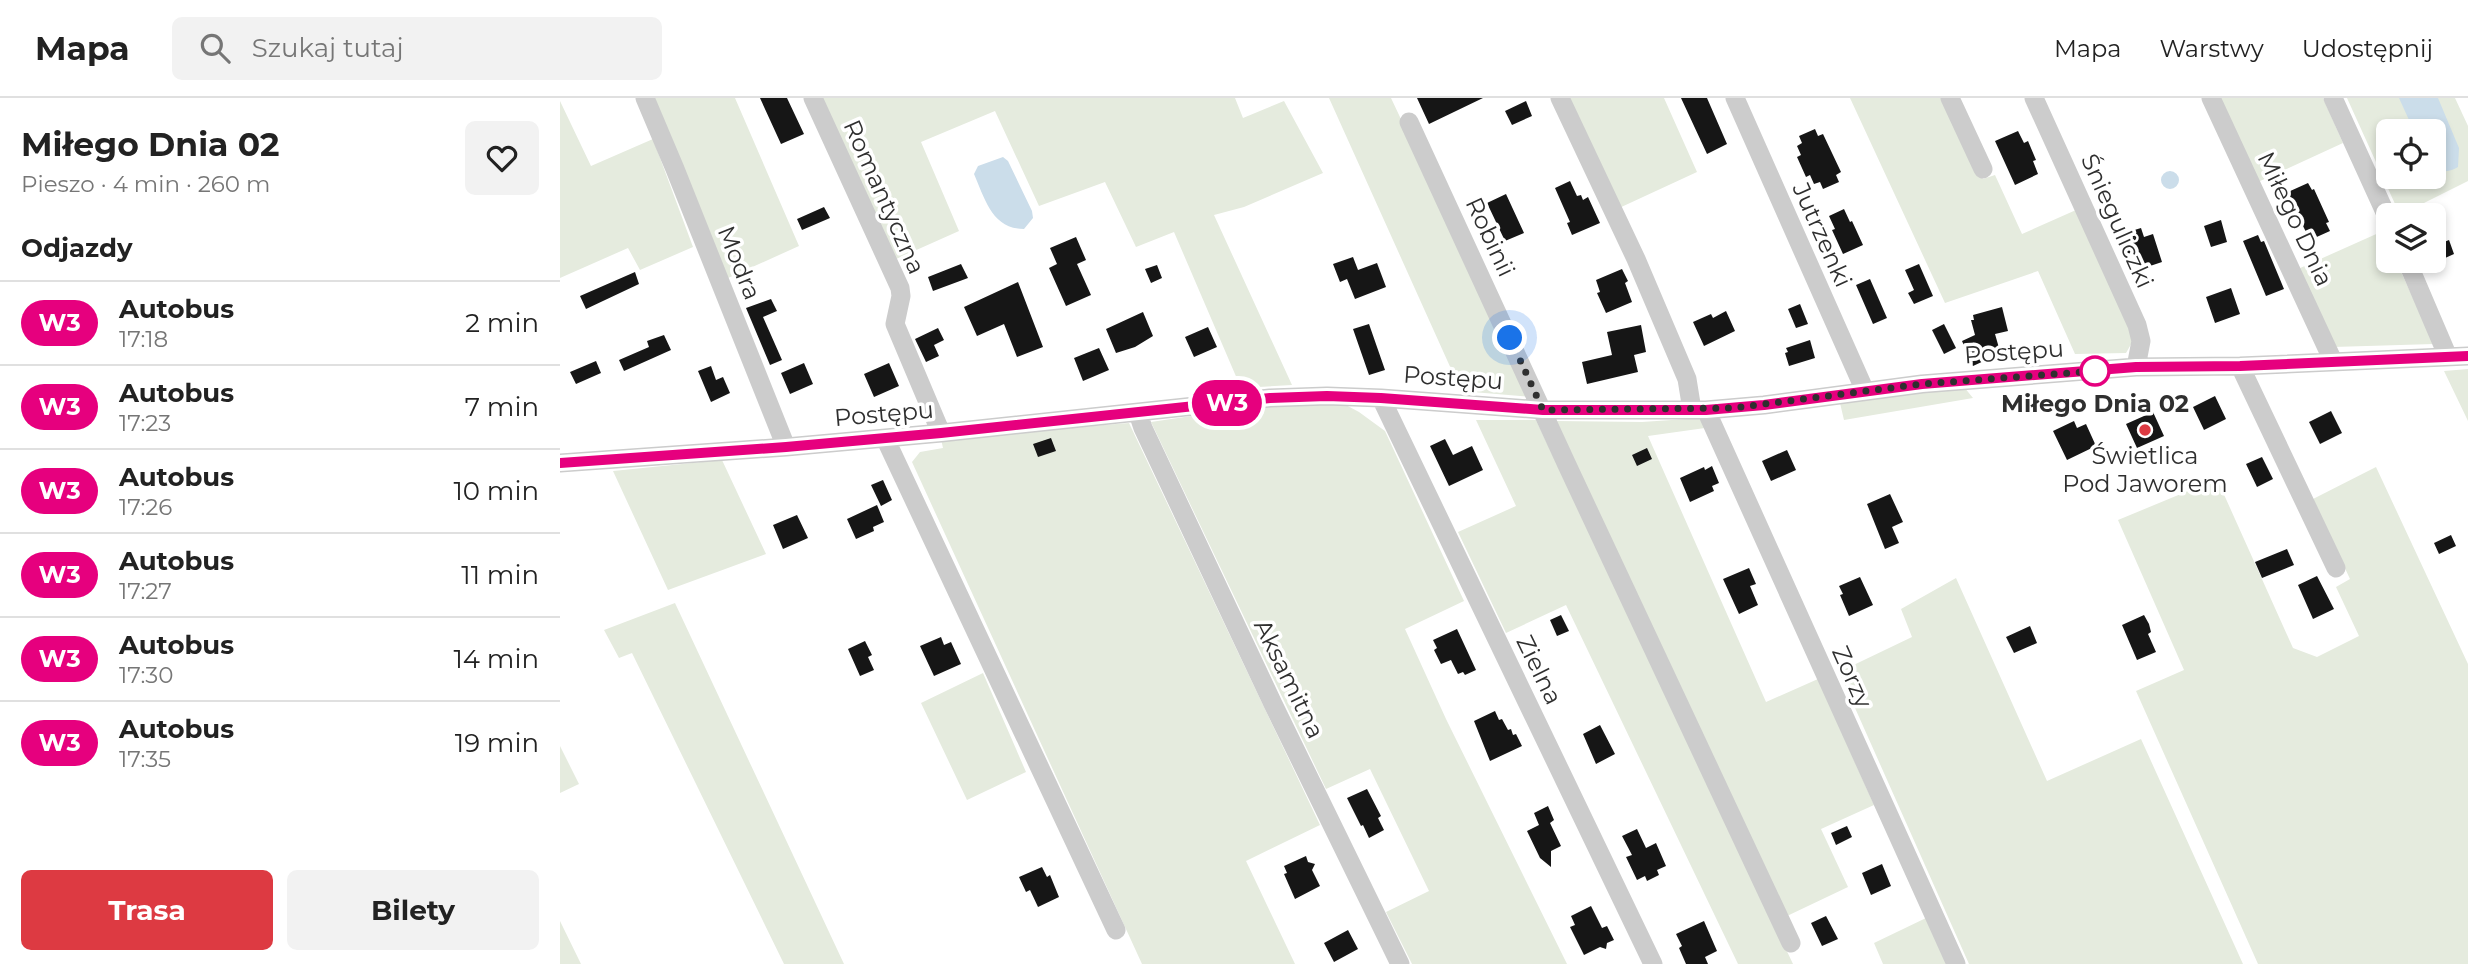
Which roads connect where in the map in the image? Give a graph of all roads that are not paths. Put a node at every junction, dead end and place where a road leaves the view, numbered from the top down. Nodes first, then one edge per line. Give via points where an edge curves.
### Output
1 (645, 98) edge
2 (813, 98) edge
3 (1560, 98) edge
4 (1735, 98) edge
5 (1950, 98) edge
6 (2034, 98) edge
7 (2211, 98) edge
8 (2333, 98) edge
9 (1409, 122) dead end
10 (1983, 169) dead end
11 (2381, 203) edge
12 (2412, 273) edge
13 (2468, 356) edge
14 (2448, 357) junction
15 (2333, 360) junction
16 (2240, 366) junction
17 (2136, 367) junction
18 (1865, 391) junction
19 (1381, 398) junction
20 (1543, 410) junction
21 (1699, 410) junction
22 (1138, 413) junction
23 (941, 433) junction
24 (885, 438) junction
25 (786, 447) junction
26 (560, 463) edge
27 (2336, 568) dead end
28 (1116, 930) dead end
29 (1791, 943) dead end
30 (1400, 964) edge
31 (1653, 964) edge
32 (1956, 964) edge

1 - 25 street, Modra
2 - 23 street, Romantyczna via 900,288 895,324
3 - 21 street, Zorzy via 1636,259
4 - 18 street, Jutrzenki
5 - 10 street
6 - 17 street, Śnieguliczki via 2137,326 2141,341
7 - 15 street, Miłego Dnia
8 - 11 street
9 - 20 street, Robinii
12 - 14 street
13 - 14 street, Postępu
14 - 15 street, Postępu
15 - 16 street, Postępu
16 - 17 street, Postępu
16 - 27 street
17 - 18 street, Postępu
18 - 21 street, Postępu
19 - 20 street, Postępu
19 - 22 street, Postępu via 1270,398
19 - 31 street, Zielna
20 - 21 street, Postępu
20 - 29 street, Robinii
21 - 32 street, Zorzy
22 - 23 street, Postępu
22 - 30 street, Aksamitna
23 - 24 street, Postępu
24 - 25 street, Postępu
24 - 28 street
25 - 26 street, Postępu

